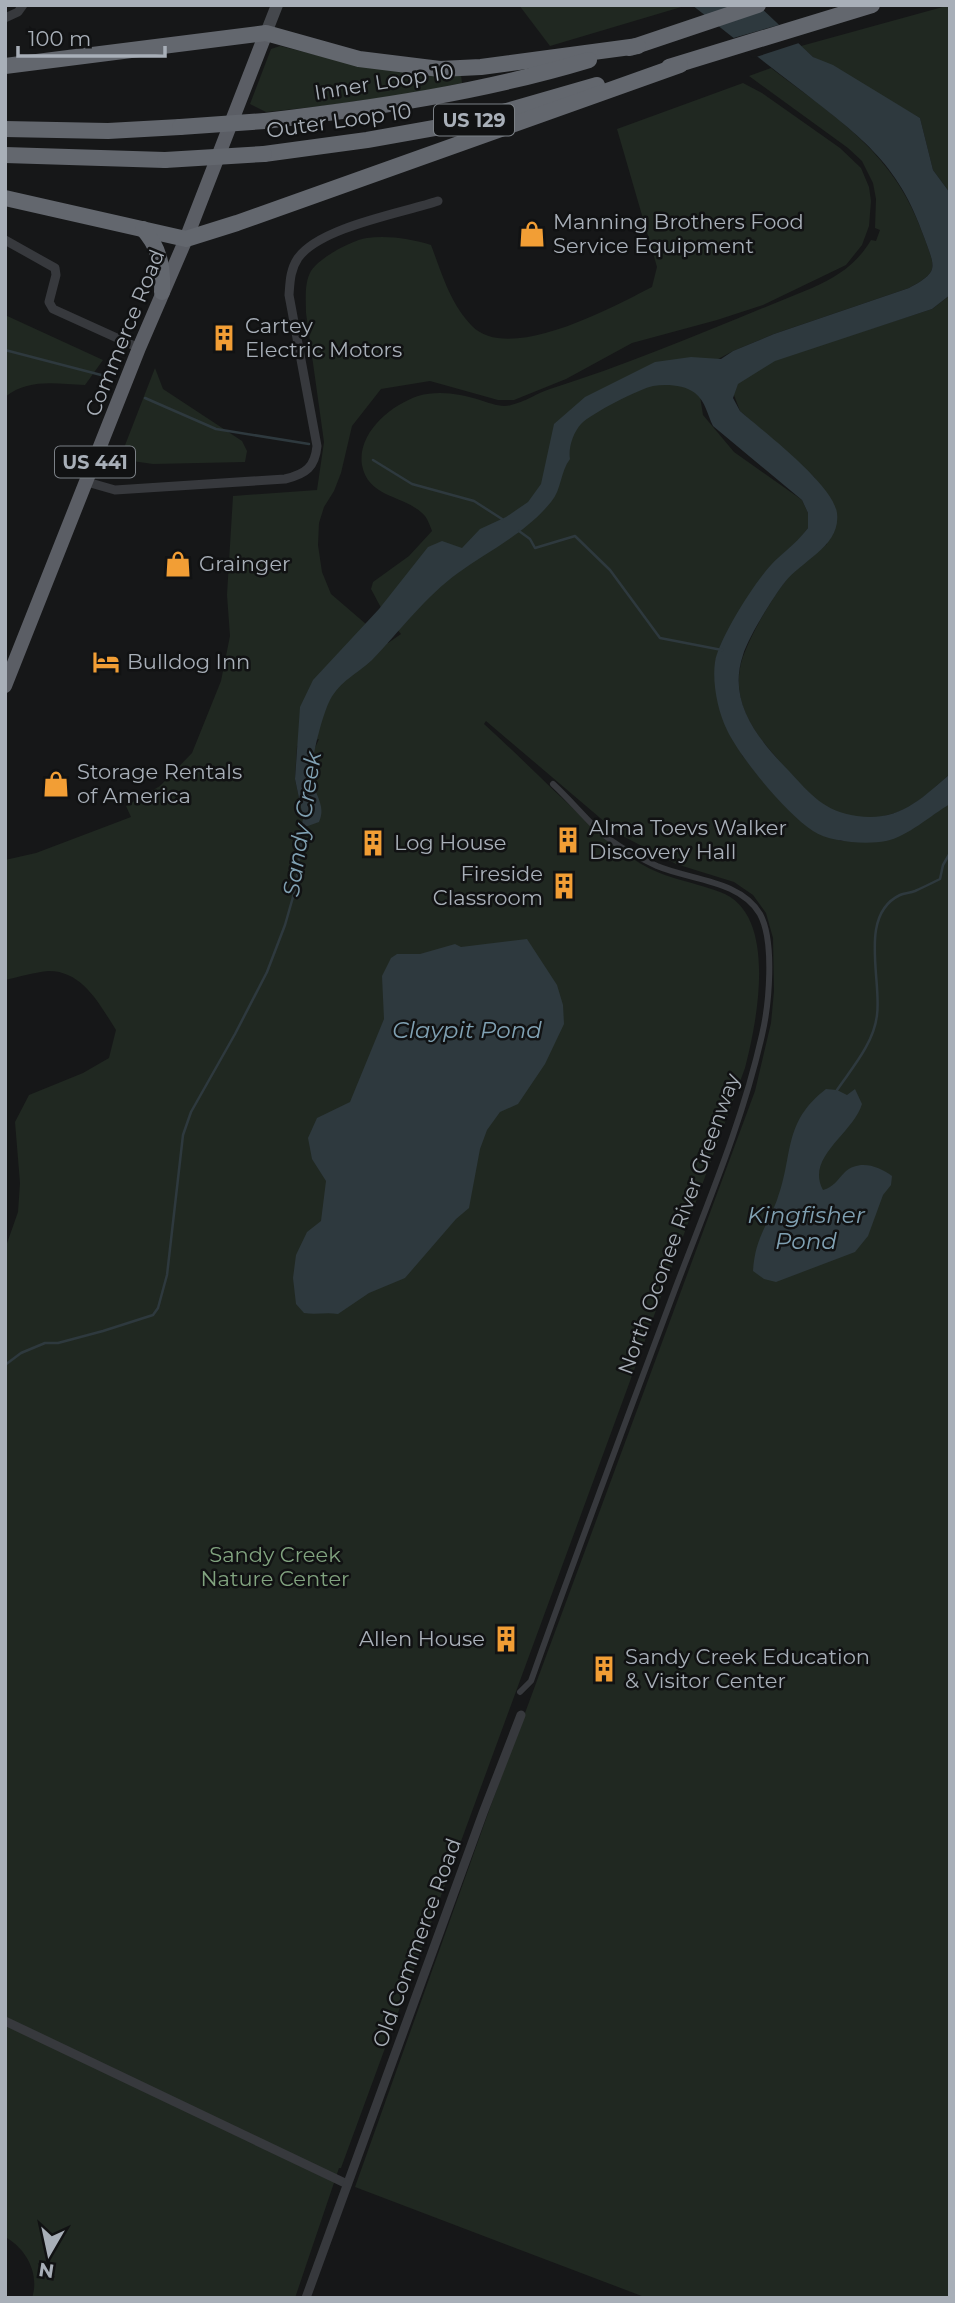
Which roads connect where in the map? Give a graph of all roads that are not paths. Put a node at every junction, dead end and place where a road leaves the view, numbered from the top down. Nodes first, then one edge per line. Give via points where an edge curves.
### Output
1 (23, 5) edge
2 (278, 5) edge
3 (758, 5) edge
4 (872, 5) edge
5 (5, 19) edge
6 (266, 33) junction
7 (638, 46) junction
8 (5, 65) edge
9 (680, 65) junction
10 (5, 129) edge
11 (5, 155) edge
12 (5, 198) edge
13 (438, 201) dead end
14 (143, 229) junction
15 (186, 239) junction
16 (5, 240) edge
17 (162, 292) junction
18 (139, 348) junction
19 (87, 482) junction
20 (5, 686) edge
21 (553, 785) dead end
22 (520, 1692) dead end
23 (521, 1715) dead end
24 (5, 2021) edge
25 (347, 2184) junction
26 (306, 2298) edge

1 - 5 street
2 - 6 main road
3 - 7 highway, Inner Loop 10 / US 129
4 - 9 highway, Outer Loop 10 / US 129
6 - 7 highway via 359,59 440,69
6 - 8 highway
6 - 15 highway, Commerce Road / US 441
7 - 10 highway, Inner Loop 10 / US 129, bridge via 440,97 363,110 108,131
9 - 11 highway, Outer Loop 10 / US 129, bridge via 565,92 468,122 264,154 165,160
9 - 15 highway
12 - 14 highway
13 - 19 street via 323,237 298,258 289,295 317,446 316,458 307,471 285,479 127,489
14 - 15 highway
14 - 17 highway via 160,257
15 - 17 highway, Commerce Road / US 441
16 - 18 street via 55,268 49,302 53,309
17 - 18 highway, Commerce Road / US 441
18 - 19 highway, Commerce Road / US 441
19 - 20 highway, Commerce Road / US 441
21 - 22 street, North Oconee River Greenway via 594,827 627,850 657,866 741,894 761,917 769,962 763,1032 741,1115 531,1681
23 - 25 street, Old Commerce Road
24 - 25 street
25 - 26 street, Old Commerce Road

